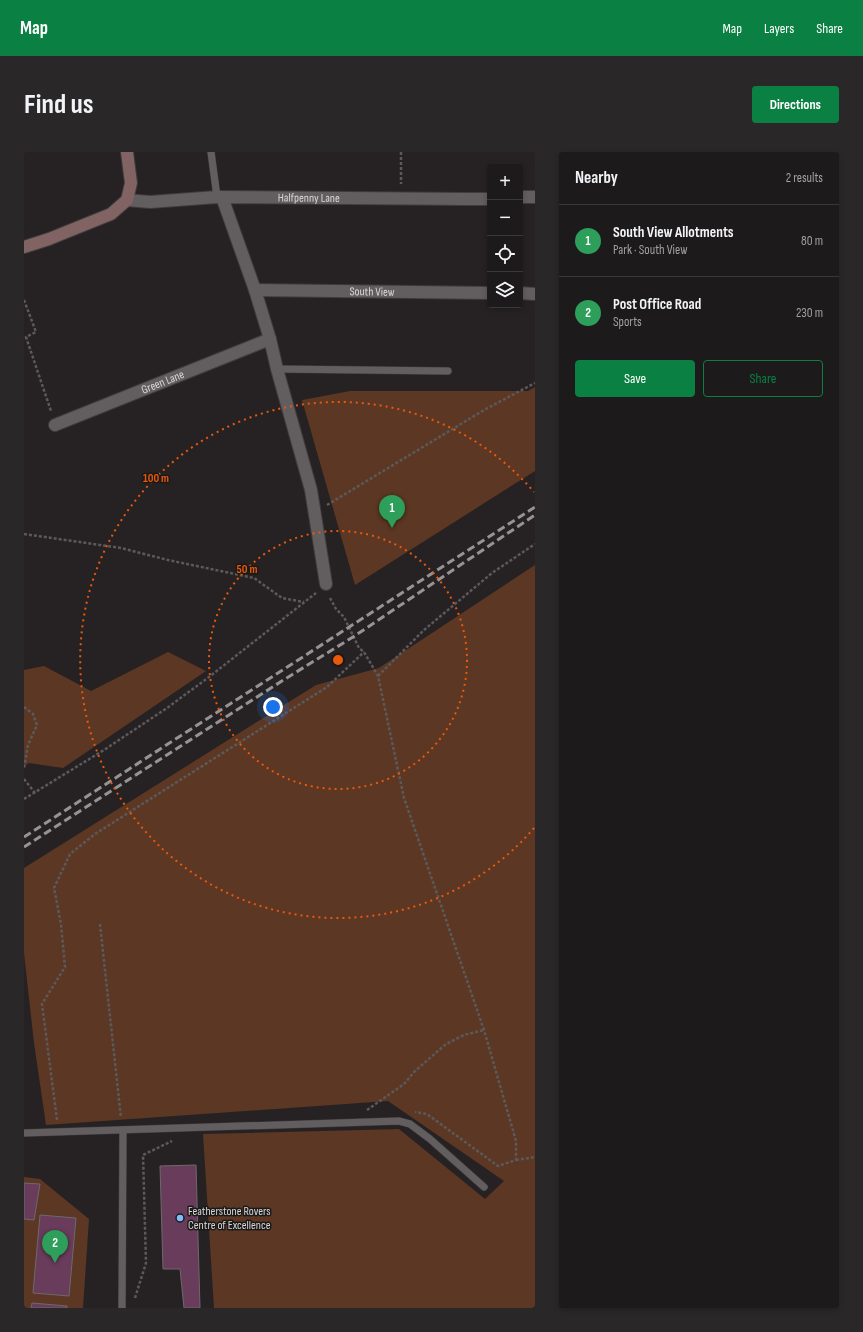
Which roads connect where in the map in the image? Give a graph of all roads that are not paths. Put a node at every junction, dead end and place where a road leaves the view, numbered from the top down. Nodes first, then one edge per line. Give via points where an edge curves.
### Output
1 (127, 152) edge
2 (211, 152) edge
3 (220, 197) junction
4 (523, 197) edge
5 (535, 197) edge
6 (487, 199) edge
7 (127, 200) junction
8 (24, 247) edge
9 (255, 290) junction
10 (487, 293) edge
11 (523, 293) edge
12 (535, 294) edge
13 (270, 339) junction
14 (277, 369) junction
15 (448, 371) dead end
16 (55, 425) road end
17 (326, 584) road end
18 (122, 1130) junction
19 (24, 1133) edge
20 (484, 1187) dead end
21 (122, 1308) edge

1 - 7 main road via 130,182
2 - 3 lane
3 - 6 street, Halfpenny Lane
3 - 7 street, Halfpenny Lane via 150,202
3 - 9 street
4 - 5 street
7 - 8 main road via 111,214
9 - 10 street, South View
9 - 13 street
11 - 12 street
13 - 14 street
13 - 16 street, Green Lane
14 - 15 lane
14 - 17 street via 311,490
18 - 19 lane
18 - 20 lane via 399,1121 410,1124 430,1138
18 - 21 lane

